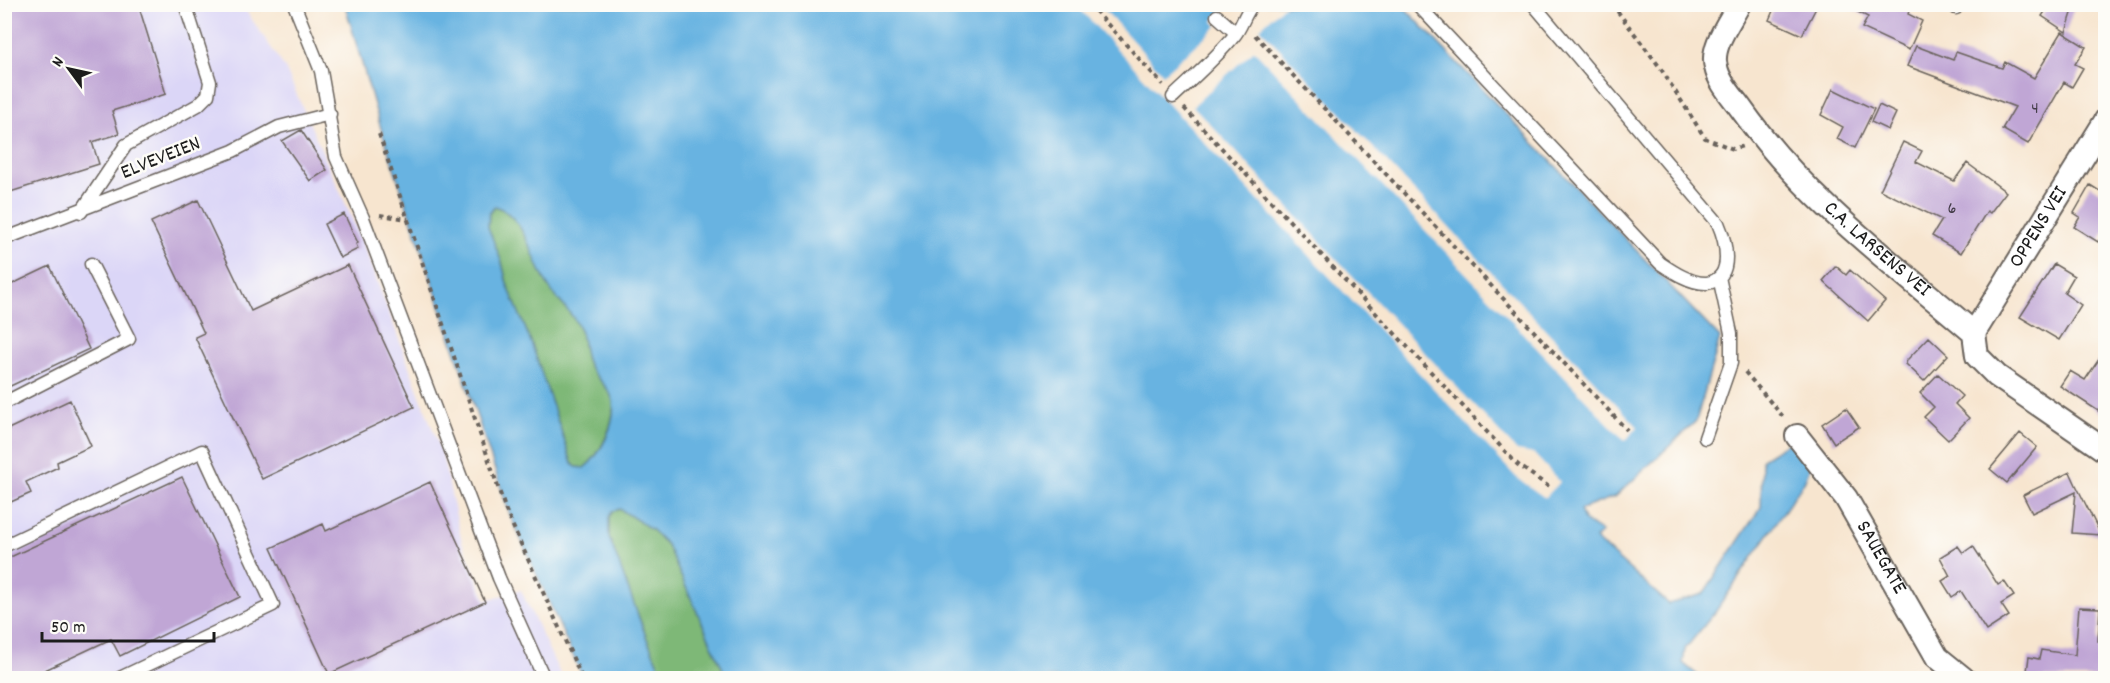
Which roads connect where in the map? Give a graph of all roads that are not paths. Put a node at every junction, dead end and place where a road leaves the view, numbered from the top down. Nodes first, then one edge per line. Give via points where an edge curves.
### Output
1 (185, 4) edge
2 (294, 4) edge
3 (1253, 4) edge
4 (1418, 4) edge
5 (1533, 4) edge
6 (1739, 4) edge
7 (1217, 16) dead end
8 (1236, 33) junction
9 (1173, 97) road end
10 (330, 114) junction
11 (2106, 120) edge
12 (81, 212) junction
13 (4, 239) edge
14 (91, 264) dead end
15 (1719, 277) junction
16 (1974, 333) junction
17 (4, 403) edge
18 (1797, 436) road end
19 (1705, 438) dead end
20 (2106, 451) edge
21 (4, 546) edge
22 (120, 678) edge
23 (544, 678) edge
24 (1963, 678) edge

1 - 12 lane via 210,82 208,96 126,145
2 - 10 lane via 321,71
3 - 8 lane
4 - 15 lane via 1660,262 1692,280 1707,283
5 - 15 lane via 1718,223 1727,244 1725,265
6 - 16 street, C.A. LARSENS VEI via 1716,50 1715,67 1763,140 1852,230
7 - 8 lane
8 - 9 lane
10 - 12 lane, ELVEVEIEN via 279,127 233,151
10 - 23 lane via 336,157 363,218 499,578
11 - 16 street, OPPENS VEI
12 - 13 lane, ELVEVEIEN
14 - 17 lane via 129,339
15 - 19 lane via 1731,333 1731,363
16 - 20 street via 1977,356 1997,376
18 - 24 street, SAUEGATE via 1846,498 1936,657
21 - 22 lane via 202,451 273,604

